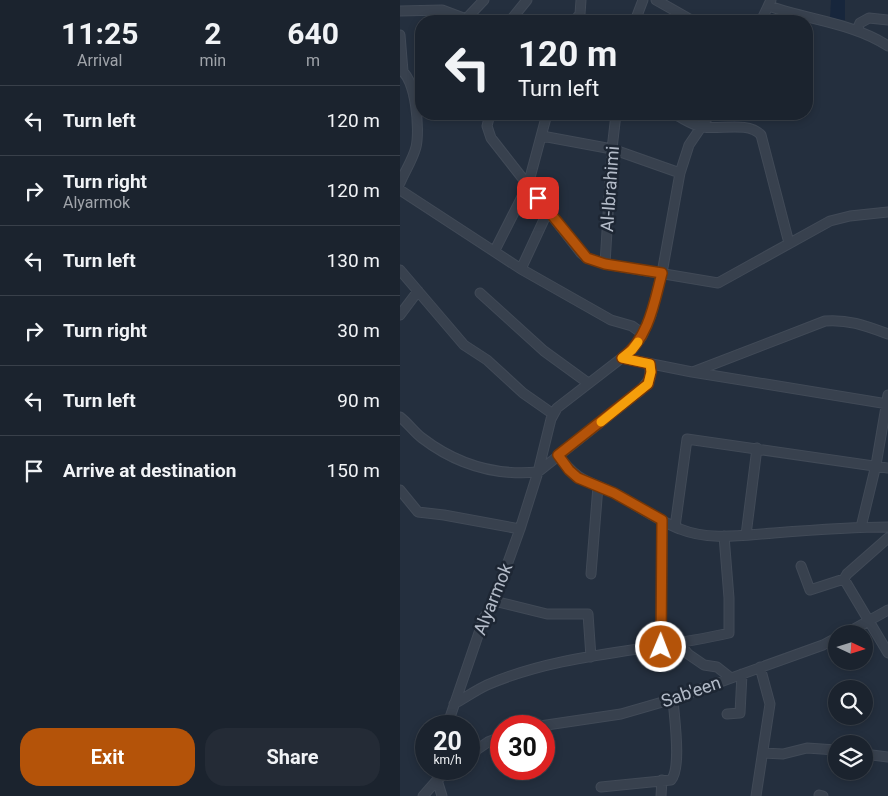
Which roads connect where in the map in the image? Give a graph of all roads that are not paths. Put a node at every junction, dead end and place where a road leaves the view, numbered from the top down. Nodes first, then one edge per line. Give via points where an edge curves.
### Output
1 (484, 0) edge
2 (527, 0) edge
3 (581, 0) edge
4 (643, 0) edge
5 (656, 0) edge
6 (770, 3) edge
7 (400, 11) edge
8 (457, 15) edge
9 (469, 15) edge
10 (515, 15) edge
11 (579, 15) edge
12 (637, 15) edge
13 (682, 15) edge
14 (763, 15) edge
15 (794, 15) edge
16 (813, 20) edge
17 (888, 20) edge
18 (857, 30) junction
19 (400, 35) edge
20 (888, 46) edge
21 (401, 70) edge
22 (415, 114) edge
23 (416, 120) edge
24 (489, 120) edge
25 (546, 120) edge
26 (615, 120) edge
27 (687, 120) edge
28 (706, 120) edge
29 (702, 127) junction
30 (542, 136) junction
31 (612, 149) junction
32 (680, 173) junction
33 (400, 182) edge
34 (528, 185) junction
35 (400, 190) edge
36 (548, 211) junction
37 (888, 212) edge
38 (789, 243) junction
39 (494, 250) junction
40 (605, 264) junction
41 (521, 269) junction
42 (400, 270) edge
43 (662, 273) junction
44 (418, 292) junction
45 (480, 293) dead end
46 (400, 315) edge
47 (642, 334) junction
48 (888, 334) edge
49 (622, 358) junction
50 (650, 364) junction
51 (692, 372) junction
52 (588, 383) junction
53 (888, 401) edge
54 (553, 414) junction
55 (400, 416) edge
56 (757, 448) junction
57 (558, 455) junction
58 (876, 466) junction
59 (888, 468) edge
60 (538, 472) junction
61 (598, 486) junction
62 (400, 490) edge
63 (662, 520) junction
64 (675, 527) junction
65 (861, 527) junction
66 (888, 528) edge
67 (520, 529) junction
68 (746, 535) junction
69 (724, 536) junction
70 (888, 538) edge
71 (801, 566) dead end
72 (591, 574) dead end
73 (844, 579) junction
74 (494, 601) junction
75 (888, 610) edge
76 (870, 621) junction
77 (862, 625) edge
78 (828, 642) edge
79 (680, 644) junction
80 (661, 647) junction
81 (888, 653) edge
82 (591, 657) junction
83 (760, 667) junction
84 (742, 674) junction
85 (731, 678) junction
86 (673, 699) junction
87 (454, 704) junction
88 (728, 714) dead end
89 (450, 715) edge
90 (555, 724) edge
91 (828, 749) edge
92 (763, 753) junction
93 (873, 755) edge
94 (888, 757) edge
95 (436, 780) joint
96 (662, 780) junction
97 (601, 787) dead end
98 (423, 796) edge
99 (442, 796) edge
100 (661, 796) edge
101 (756, 796) edge

1 - 9 street
2 - 10 street
3 - 11 street
4 - 12 street
5 - 13 street
6 - 14 street
6 - 15 street
7 - 8 street via 442,10
16 - 18 street
17 - 18 street via 866,19
18 - 20 street
19 - 21 street
21 - 22 street via 408,76
23 - 33 street via 414,154
24 - 34 street via 491,138
25 - 30 street
26 - 31 street, Al-Ibrahimi
27 - 29 street
28 - 29 street
29 - 32 street via 689,145
29 - 38 street via 749,128 761,135
30 - 31 street
30 - 34 street
31 - 32 street
31 - 40 street, Al-Ibrahimi
32 - 43 street
34 - 36 street
34 - 39 street
35 - 39 street
36 - 40 street via 587,258
36 - 41 street
37 - 38 street via 830,221
38 - 43 street via 718,283
39 - 41 street
40 - 43 street
41 - 47 street
42 - 44 street
43 - 47 street
44 - 46 street
44 - 54 street via 464,345
45 - 52 street via 544,351
47 - 49 street via 637,344
48 - 51 street via 854,322 825,321
49 - 50 street
49 - 52 street
50 - 51 street
50 - 57 street via 650,378 644,388
51 - 53 street
52 - 54 street
53 - 58 street
54 - 60 street, Alyarmok
55 - 60 street via 421,437 456,459 500,472
56 - 58 street
56 - 64 street via 688,439
56 - 68 street
57 - 60 street
57 - 61 street via 573,474
58 - 59 street
58 - 65 street
60 - 67 street, Alyarmok
61 - 63 street
61 - 72 street
62 - 67 street via 418,512
63 - 64 street
63 - 80 street
64 - 69 street
65 - 66 street
65 - 68 street
67 - 74 street, Alyarmok
68 - 69 street
69 - 79 street via 729,633
70 - 73 street
71 - 73 street via 810,590
73 - 76 street
74 - 82 street via 547,614 588,614
74 - 87 street, Alyarmok via 484,618
75 - 76 street
76 - 77 street
76 - 81 street
78 - 83 street, Sab'een
79 - 80 street
79 - 85 street via 704,665 717,667
80 - 82 street
82 - 87 street via 540,667 487,685
83 - 84 street, Sab'een
83 - 92 street via 770,704
84 - 85 street, Sab'een
84 - 88 street via 740,713
85 - 86 street, Sab'een
86 - 90 street, Sab'een via 621,714
86 - 96 street via 676,773 671,780
87 - 89 street, Alyarmok
91 - 92 street via 807,748 783,754
92 - 101 street
93 - 94 street
95 - 98 street
95 - 99 street
96 - 97 street
96 - 100 street

